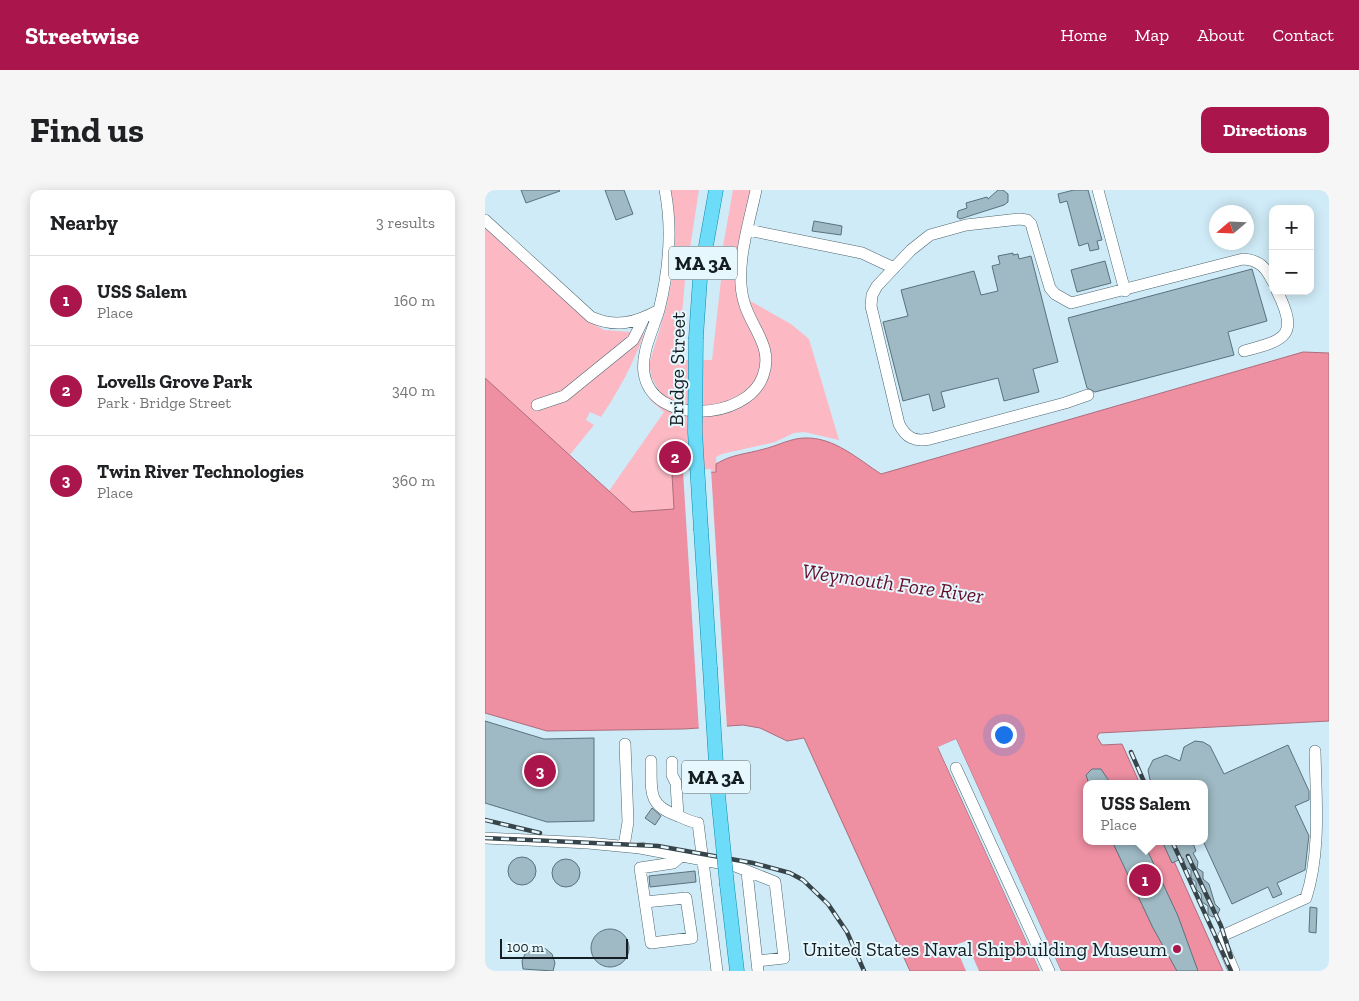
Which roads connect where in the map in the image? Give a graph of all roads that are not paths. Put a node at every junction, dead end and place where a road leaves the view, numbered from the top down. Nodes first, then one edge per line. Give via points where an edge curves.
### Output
1 (665, 190) edge
2 (716, 190) edge
3 (756, 190) edge
4 (1097, 190) edge
5 (485, 220) edge
6 (749, 230) junction
7 (894, 268) junction
8 (1269, 276) edge
9 (1125, 291) junction
10 (1279, 295) edge
11 (659, 310) junction
12 (644, 318) junction
13 (1244, 351) dead end
14 (1088, 395) dead end
15 (537, 405) dead end
16 (625, 744) dead end
17 (1315, 751) dead end
18 (651, 761) dead end
19 (672, 762) dead end
20 (956, 768) dead end
21 (678, 816) junction
22 (485, 838) edge
23 (623, 846) junction
24 (681, 856) junction
25 (704, 860) junction
26 (747, 872) junction
27 (645, 902) junction
28 (758, 966) edge
29 (717, 971) edge
30 (737, 971) edge
31 (1049, 971) edge
32 (1234, 971) edge

1 - 11 street via 669,251
2 - 30 main road, Bridge Street / MA 3A, bridge via 700,279 695,432 717,795
3 - 6 street
4 - 9 street
5 - 12 street via 591,317 617,324
6 - 7 street via 862,253
6 - 11 street via 741,292 766,356 763,378 754,390 733,405 719,410 678,409 660,400 647,384 644,362
7 - 9 street via 930,235 966,225 1019,219 1031,224 1050,288 1055,294 1071,303 1078,303
7 - 14 street via 877,286 871,306 899,424 914,440 930,439
8 - 9 street via 1261,264 1243,259
10 - 13 street via 1289,320 1285,334 1271,344
11 - 12 street
12 - 15 street via 633,340 564,396
16 - 23 street via 628,822
17 - 32 street via 1316,844 1313,876 1306,898 1224,935 1222,944
18 - 21 street via 653,798 665,811
19 - 21 street
20 - 31 street
21 - 25 street via 698,823
22 - 23 street
23 - 24 street
24 - 25 street
24 - 27 street via 673,863 640,868
25 - 26 street via 735,866
25 - 29 street
26 - 28 street
26 - 28 street via 775,882 784,958
27 - 27 street via 686,898 692,938 651,943

